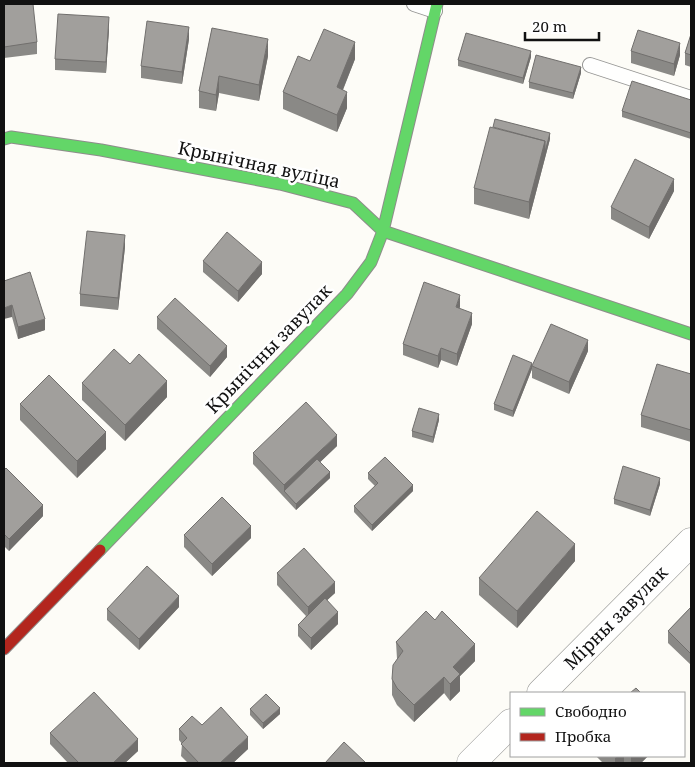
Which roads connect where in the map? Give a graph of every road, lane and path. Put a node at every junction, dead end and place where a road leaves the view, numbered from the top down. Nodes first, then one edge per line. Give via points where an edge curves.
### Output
1 (414, 4) edge
2 (436, 7) edge
3 (590, 65) dead end
4 (691, 98) edge
5 (4, 139) edge
6 (384, 232) junction
7 (691, 334) edge
8 (691, 542) edge
9 (4, 648) edge
10 (542, 692) edge
11 (510, 724) edge
12 (471, 763) edge

1 - 2 lane
2 - 6 street, Крынічны завулак
3 - 4 lane
5 - 6 street, Крынічная вуліца via 12,137 101,150 280,184 353,203
6 - 7 street, Крынічная вуліца
6 - 9 street, Крынічны завулак via 371,262 347,294
8 - 10 street, Мірны завулак
11 - 12 street

